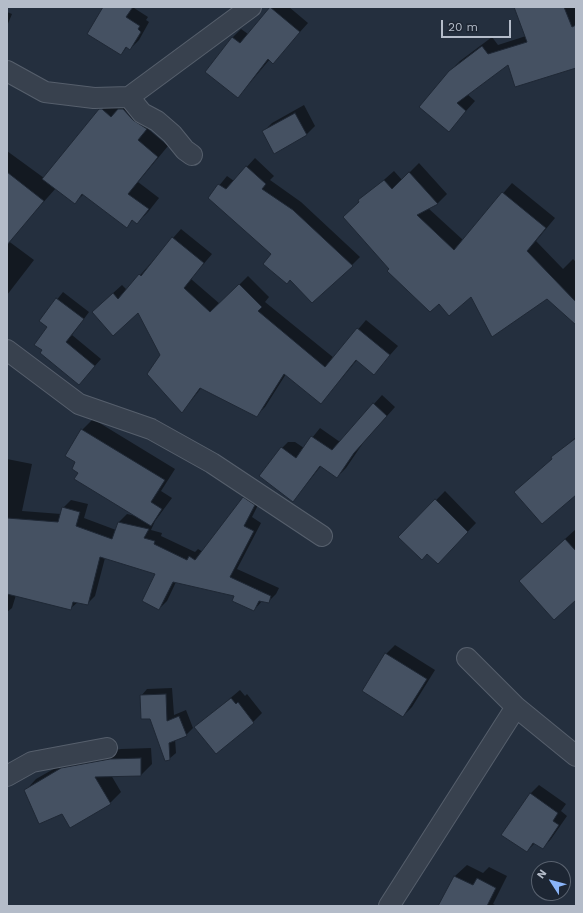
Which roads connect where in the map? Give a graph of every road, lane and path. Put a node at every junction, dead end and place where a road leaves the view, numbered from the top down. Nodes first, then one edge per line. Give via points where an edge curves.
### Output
1 (251, 7) edge
2 (7, 71) edge
3 (129, 97) junction
4 (192, 155) dead end
5 (7, 350) edge
6 (322, 536) dead end
7 (467, 658) dead end
8 (516, 707) junction
9 (107, 748) dead end
10 (576, 756) edge
11 (7, 776) edge
12 (390, 906) edge

1 - 3 street
2 - 3 street via 45,92 94,98
3 - 4 street via 142,114 158,121
5 - 6 street via 79,404 151,429 212,463
7 - 8 street
8 - 10 street
8 - 12 street
9 - 11 street via 32,762

